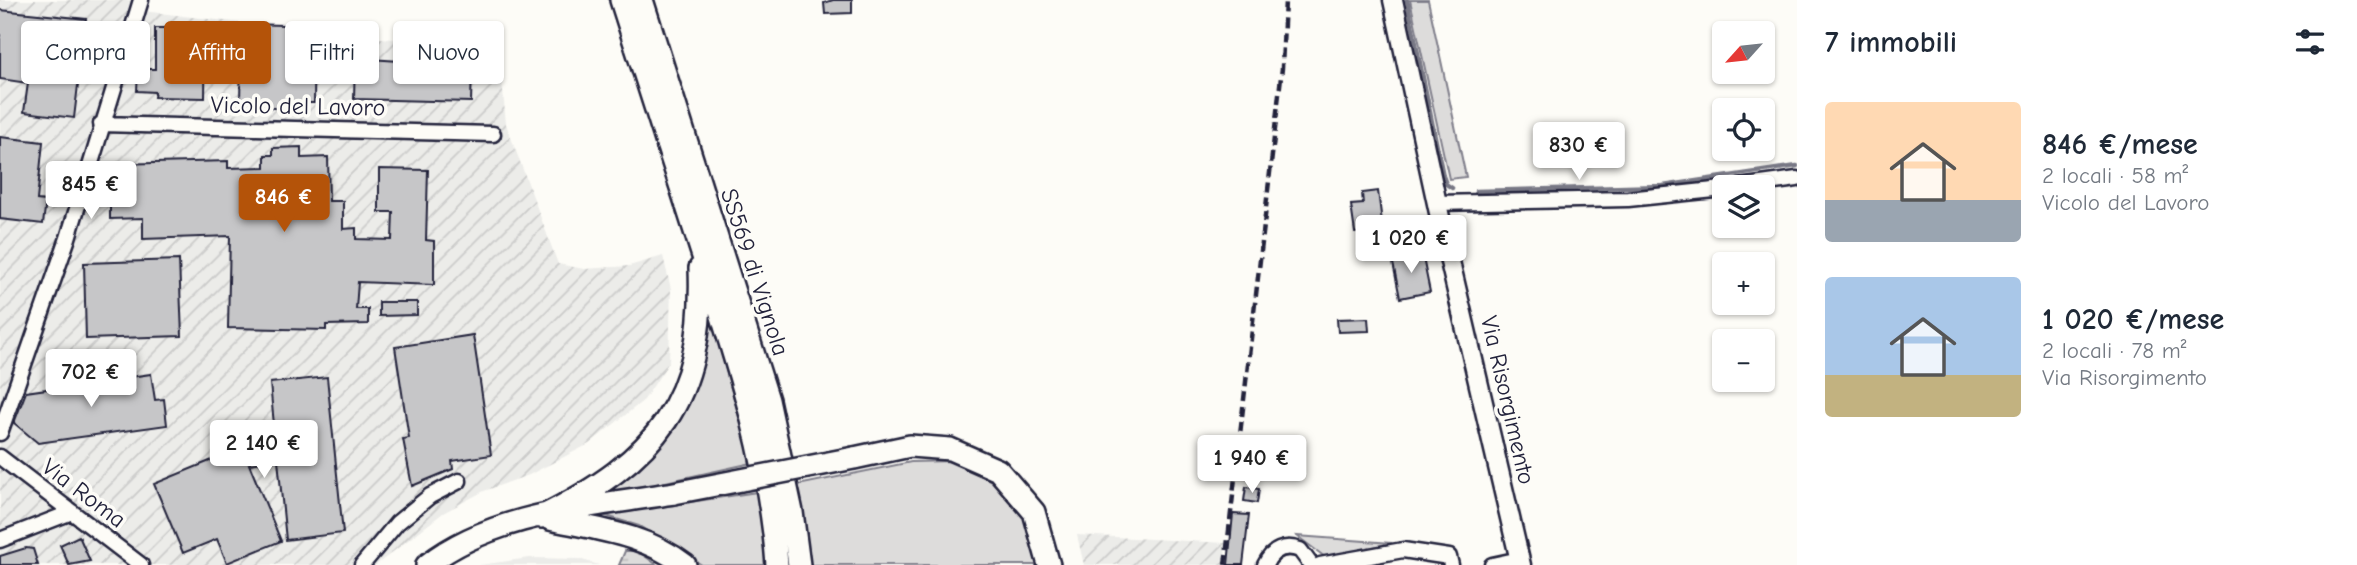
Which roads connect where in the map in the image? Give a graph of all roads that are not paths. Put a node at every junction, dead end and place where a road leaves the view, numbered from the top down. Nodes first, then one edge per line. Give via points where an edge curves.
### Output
1 (141, 0) edge
2 (621, 0) edge
3 (642, 0) edge
4 (1393, 0) edge
5 (101, 124) junction
6 (492, 134) dead end
7 (1797, 179) edge
8 (1775, 182) edge
9 (1712, 191) edge
10 (1436, 203) junction
11 (699, 243) junction
12 (0, 433) edge
13 (0, 457) edge
14 (459, 481) dead end
15 (72, 512) junction
16 (541, 517) junction
17 (0, 540) edge
18 (1521, 562) edge
19 (141, 565) edge
20 (362, 565) edge
21 (427, 565) edge
22 (685, 565) edge
23 (777, 565) edge
24 (799, 565) edge
25 (1049, 565) edge
26 (1265, 565) edge
27 (1311, 565) edge
28 (1320, 565) edge
29 (1451, 565) edge
30 (1492, 565) edge

1 - 5 street
2 - 11 highway, SS569 di Vignola
3 - 24 highway, SS569 di Vignola via 768,400
4 - 10 main road, Via Risorgimento
5 - 6 street, Vicolo del Lavoro
5 - 12 street via 68,238
7 - 8 street
9 - 10 street via 1628,199
10 - 18 main road, Via Risorgimento
11 - 16 highway via 700,326 685,390 643,452
11 - 23 highway, SS569 di Vignola via 758,442
13 - 15 street, Via Roma
14 - 20 street via 430,496 397,523
15 - 17 street
15 - 19 street, Via Roma
16 - 21 highway via 491,529
16 - 22 highway via 632,537
16 - 25 highway, bridge via 910,446 950,449 998,470 1034,512
18 - 30 street
26 - 27 street via 1273,553 1286,547 1300,550
28 - 29 street via 1403,550 1449,557

